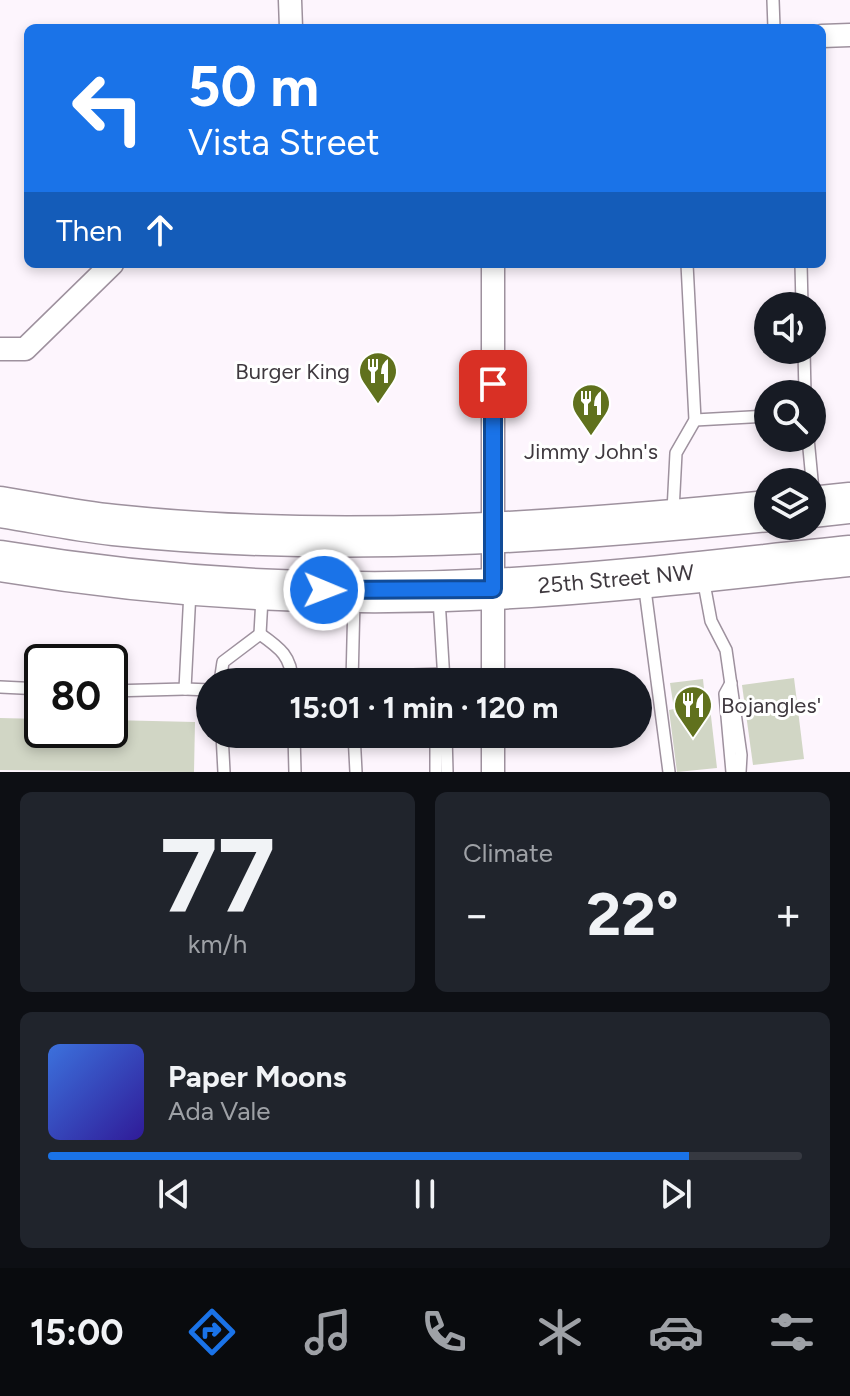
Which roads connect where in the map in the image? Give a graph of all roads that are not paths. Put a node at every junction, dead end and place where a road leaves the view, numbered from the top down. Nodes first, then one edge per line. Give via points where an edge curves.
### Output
1 (290, 0) edge
2 (773, 0) edge
3 (291, 24) edge
4 (774, 24) edge
5 (850, 35) edge
6 (826, 36) edge
7 (108, 268) edge
8 (493, 268) edge
9 (687, 268) edge
10 (801, 268) edge
11 (802, 292) edge
12 (0, 349) edge
13 (754, 417) edge
14 (695, 420) junction
15 (0, 507) edge
16 (754, 512) edge
17 (673, 520) junction
18 (493, 535) junction
19 (850, 556) edge
20 (0, 561) edge
21 (702, 571) junction
22 (643, 578) junction
23 (190, 586) junction
24 (263, 589) junction
25 (493, 589) junction
26 (438, 590) junction
27 (354, 591) junction
28 (260, 634) junction
29 (222, 668) edge
30 (292, 668) edge
31 (352, 668) edge
32 (443, 668) edge
33 (493, 668) edge
34 (731, 682) junction
35 (0, 687) edge
36 (24, 688) edge
37 (185, 689) junction
38 (196, 689) edge
39 (128, 691) edge
40 (223, 748) edge
41 (294, 748) edge
42 (355, 748) edge
43 (436, 748) edge
44 (446, 748) edge
45 (493, 748) edge
46 (224, 772) edge
47 (295, 772) edge
48 (356, 772) edge
49 (436, 772) edge
50 (447, 772) edge
51 (493, 772) edge
52 (669, 772) edge
53 (732, 772) edge
54 (740, 772) edge

1 - 3 street
2 - 4 lane
5 - 6 street
7 - 12 street via 25,349
8 - 18 street
9 - 14 lane
10 - 11 lane
13 - 14 lane
14 - 17 lane via 676,453
15 - 18 highway via 113,525 299,537
16 - 17 highway
17 - 18 highway
18 - 25 street
19 - 21 highway, 25th Street NW
20 - 23 highway, 25th Street NW
21 - 22 highway, 25th Street NW
21 - 34 lane
22 - 25 highway, 25th Street NW
22 - 52 lane
23 - 24 highway, 25th Street NW
23 - 37 lane
24 - 27 highway, 25th Street NW
24 - 28 lane
25 - 26 highway, 25th Street NW
25 - 33 street
26 - 27 highway, 25th Street NW
26 - 32 lane
27 - 31 lane
28 - 29 lane
28 - 30 lane via 287,655
34 - 53 lane via 725,694
34 - 54 lane
35 - 36 lane
37 - 38 lane
37 - 39 lane
40 - 46 lane
41 - 47 lane
42 - 48 lane
43 - 49 lane
44 - 50 lane
45 - 51 street

